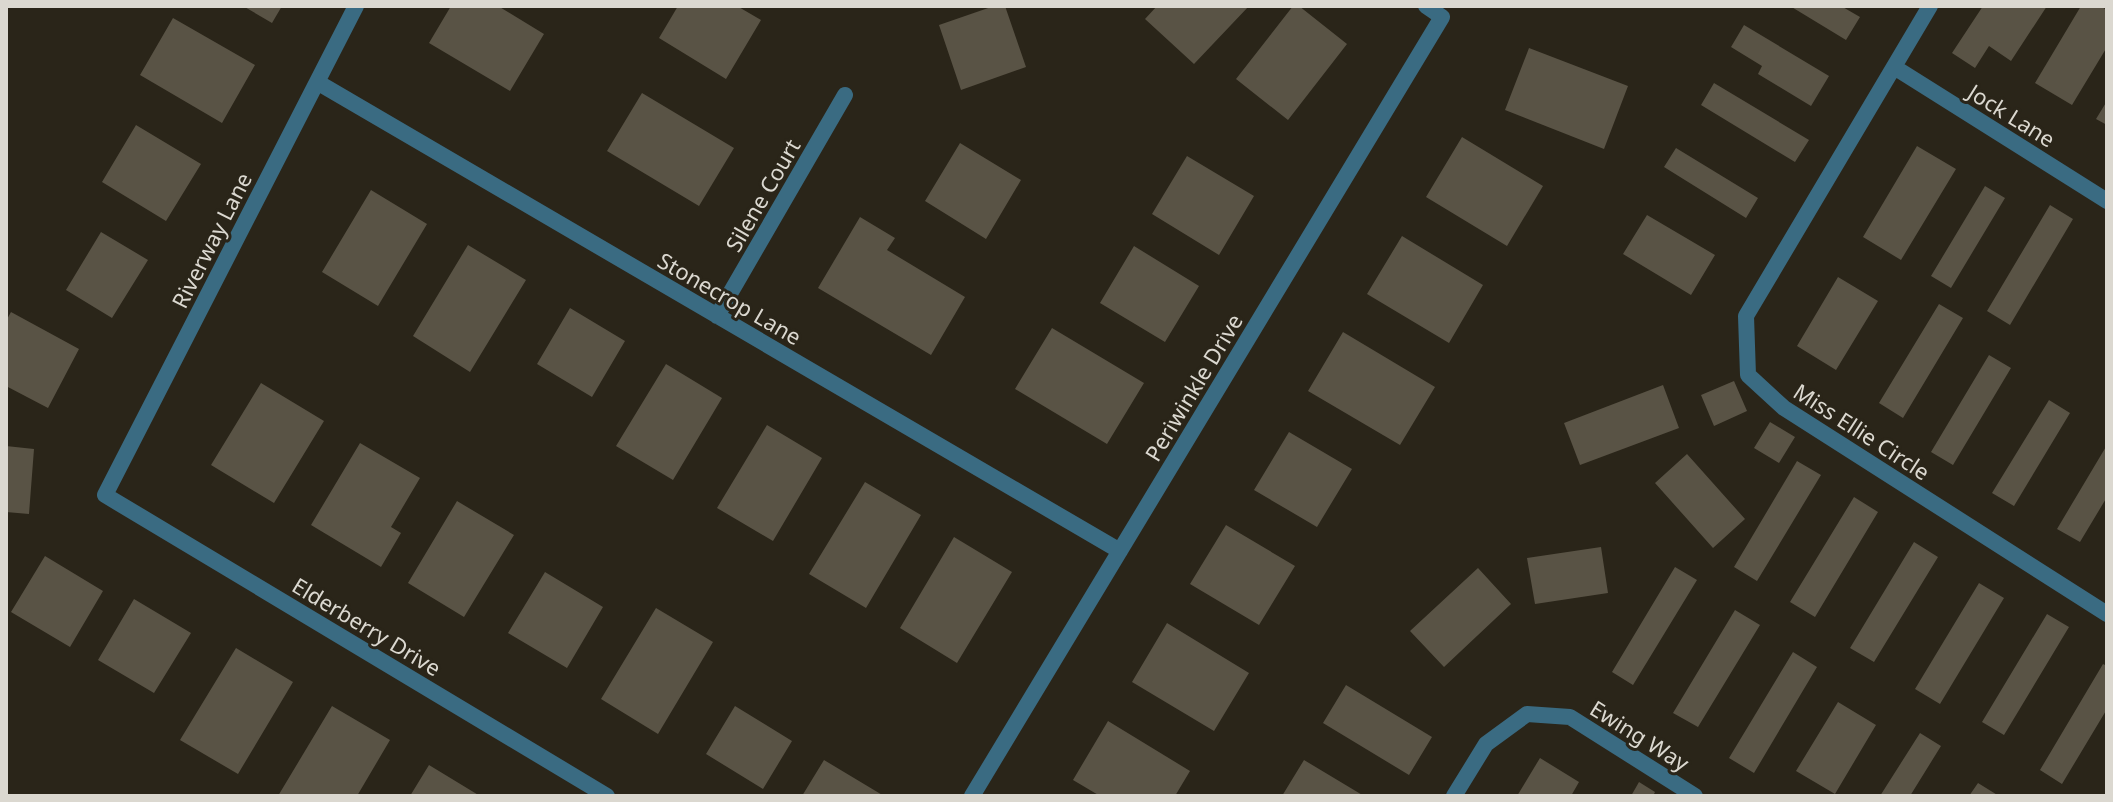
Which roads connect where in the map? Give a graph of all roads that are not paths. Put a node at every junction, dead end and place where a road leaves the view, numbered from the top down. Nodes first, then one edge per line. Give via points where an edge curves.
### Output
1 (356, 6) edge
2 (1426, 6) edge
3 (1930, 6) edge
4 (1894, 67) junction
5 (317, 82) junction
6 (845, 95) dead end
7 (2107, 201) edge
8 (717, 316) junction
9 (105, 495) joint
10 (1120, 551) junction
11 (2107, 614) edge
12 (607, 796) edge
13 (972, 796) edge
14 (1454, 796) edge
15 (1695, 796) edge

1 - 5 street, Riverway Lane
2 - 10 street, Periwinkle Drive via 1442,17
3 - 4 street, Miss Ellie Circle
4 - 7 street, Jock Lane
4 - 11 street, Miss Ellie Circle via 1746,316 1748,375 1784,408
5 - 8 street, Stonecrop Lane
5 - 9 street, Riverway Lane
6 - 8 street, Silene Court
8 - 10 street, Stonecrop Lane
9 - 12 street, Elderberry Drive
10 - 13 street, Periwinkle Drive
14 - 15 street, Ewing Way via 1486,744 1527,714 1570,717

